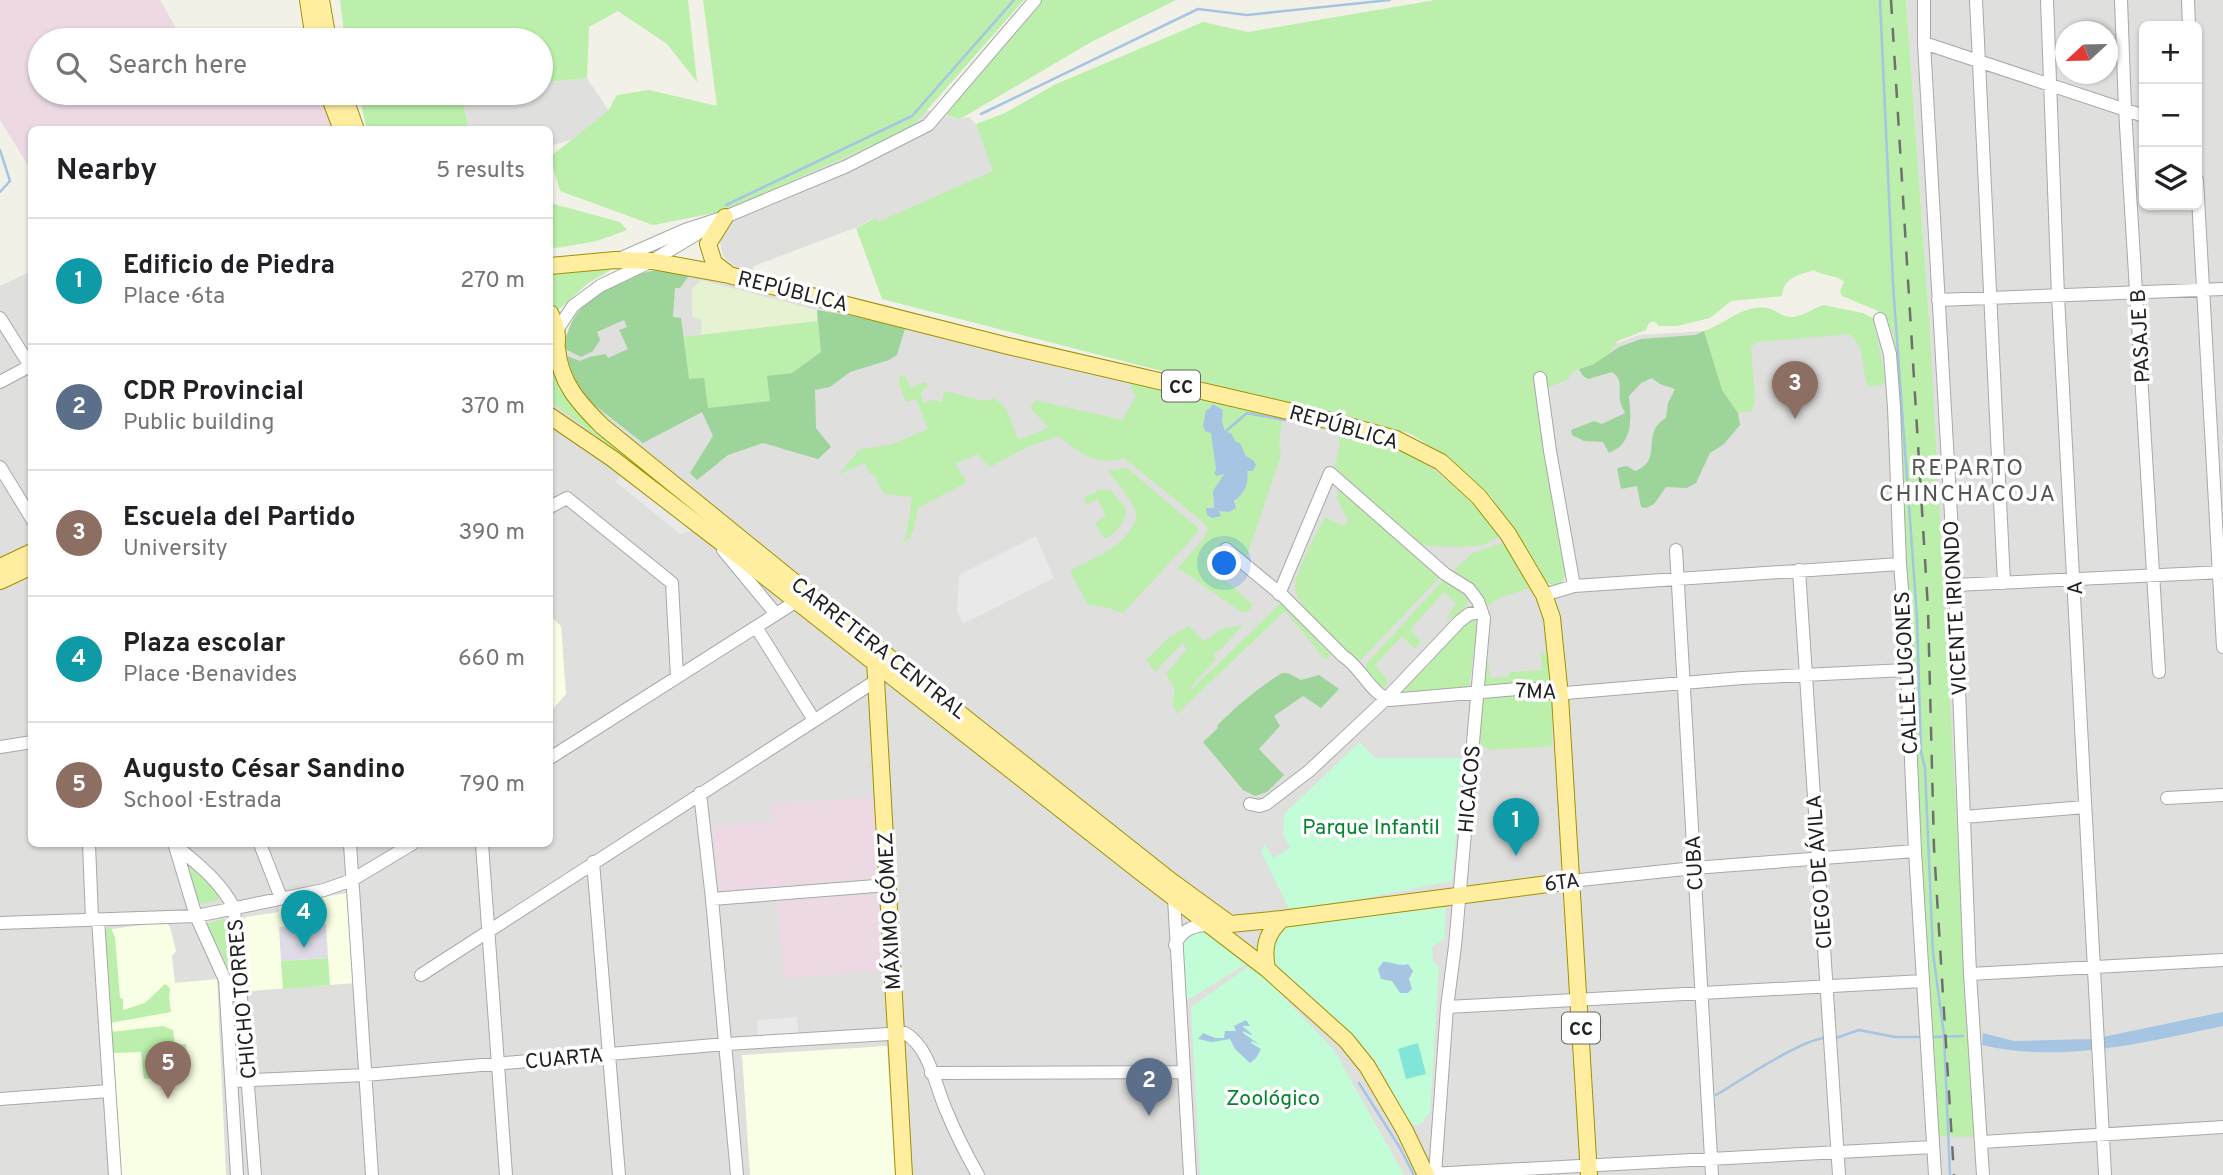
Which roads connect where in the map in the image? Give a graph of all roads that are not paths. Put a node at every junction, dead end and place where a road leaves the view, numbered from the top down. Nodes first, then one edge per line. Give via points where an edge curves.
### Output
1 (308, 0) edge
2 (321, 0) edge
3 (1035, 0) edge
4 (1924, 0) edge
5 (1976, 0) edge
6 (2047, 0) edge
7 (2121, 0) edge
8 (2188, 0) edge
9 (2189, 21) edge
10 (312, 28) edge
11 (326, 28) edge
12 (1924, 43) junction
13 (1978, 62) junction
14 (2049, 85) junction
15 (333, 105) edge
16 (347, 105) edge
17 (2125, 109) junction
18 (2139, 114) edge
19 (340, 126) edge
20 (355, 126) edge
21 (2199, 210) edge
22 (725, 217) junction
23 (615, 260) junction
24 (652, 261) junction
25 (553, 266) edge
26 (729, 275) junction
27 (2203, 289) junction
28 (2223, 289) edge
29 (2137, 293) junction
30 (2058, 296) junction
31 (1992, 298) junction
32 (1938, 300) junction
33 (0, 317) edge
34 (1880, 319) dead end
35 (553, 320) edge
36 (557, 330) junction
37 (553, 356) edge
38 (28, 363) edge
39 (28, 369) edge
40 (1540, 378) dead end
41 (0, 382) edge
42 (553, 418) edge
43 (0, 467) edge
44 (553, 505) edge
45 (28, 512) edge
46 (714, 537) junction
47 (1226, 549) dead end
48 (1676, 550) dead end
49 (28, 554) edge
50 (1900, 564) junction
51 (0, 567) edge
52 (28, 568) edge
53 (1799, 570) junction
54 (2221, 572) edge
55 (2155, 575) junction
56 (1677, 578) junction
57 (2075, 579) junction
58 (0, 581) edge
59 (2004, 583) junction
60 (1955, 585) junction
61 (1574, 586) junction
62 (1279, 594) junction
63 (1544, 595) junction
64 (802, 597) junction
65 (1481, 612) junction
66 (776, 614) junction
67 (756, 627) junction
68 (2223, 647) edge
69 (879, 656) junction
70 (1905, 670) junction
71 (2160, 672) dead end
72 (1805, 674) junction
73 (677, 677) junction
74 (877, 680) junction
75 (902, 683) junction
76 (1684, 683) junction
77 (1559, 692) junction
78 (1478, 693) junction
79 (1386, 699) junction
80 (878, 701) junction
81 (814, 720) junction
82 (28, 743) edge
83 (0, 747) edge
84 (553, 756) edge
85 (700, 793) junction
86 (2223, 795) edge
87 (2167, 798) dead end
88 (1250, 804) dead end
89 (2085, 807) junction
90 (1964, 817) junction
91 (89, 847) edge
92 (176, 847) edge
93 (178, 847) edge
94 (261, 847) edge
95 (350, 847) edge
96 (407, 847) edge
97 (482, 847) edge
98 (1915, 851) junction
99 (1817, 859) junction
100 (593, 862) junction
101 (1694, 868) junction
102 (352, 880) junction
103 (1571, 881) junction
104 (888, 885) junction
105 (1177, 893) junction
106 (1460, 896) junction
107 (281, 898) junction
108 (712, 899) junction
109 (234, 908) junction
110 (196, 915) junction
111 (95, 919) junction
112 (1282, 919) junction
113 (0, 923) edge
114 (1230, 924) junction
115 (1211, 925) junction
116 (489, 932) junction
117 (1175, 946) junction
118 (2223, 960) edge
119 (2093, 967) junction
120 (1267, 969) junction
121 (1970, 974) junction
122 (421, 975) dead end
123 (1923, 981) junction
124 (1827, 985) junction
125 (1701, 991) junction
126 (1579, 999) junction
127 (1447, 1007) junction
128 (895, 1032) junction
129 (726, 1044) junction
130 (608, 1054) junction
131 (498, 1063) junction
132 (1184, 1072) junction
133 (931, 1073) junction
134 (365, 1075) junction
135 (249, 1080) junction
136 (232, 1081) junction
137 (108, 1091) junction
138 (0, 1099) edge
139 (2223, 1127) edge
140 (252, 1128) junction
141 (235, 1129) junction
142 (2103, 1134) junction
143 (1982, 1142) junction
144 (1933, 1147) junction
145 (1838, 1153) junction
146 (1711, 1159) junction
147 (1589, 1170) edge
148 (1429, 1174) edge
149 (115, 1175) edge
150 (237, 1175) edge
151 (255, 1175) edge
152 (372, 1175) edge
153 (506, 1175) edge
154 (619, 1175) edge
155 (737, 1175) edge
156 (904, 1175) edge
157 (978, 1175) edge
158 (1190, 1175) edge
159 (1712, 1175) edge
160 (1839, 1175) edge
161 (1935, 1175) edge
162 (1983, 1175) edge
163 (2105, 1175) edge

1 - 10 main road
2 - 11 main road
3 - 22 street via 928,125 847,166
4 - 12 street, VICENTE IRIONDO
5 - 13 street
6 - 14 street, A
7 - 17 street, PASAJE B
8 - 9 street
12 - 13 street
12 - 32 street, VICENTE IRIONDO
13 - 14 street
13 - 31 street
14 - 17 street
14 - 30 street, A
15 - 19 main road
16 - 20 main road
17 - 18 street
17 - 29 street, PASAJE B
21 - 27 street
22 - 23 street
22 - 24 street
22 - 26 main road via 708,240 708,251
23 - 24 main road, REPÚBLICA / CC
23 - 25 main road, REPÚBLICA / CC
24 - 26 main road, REPÚBLICA / CC
24 - 36 street via 600,286 573,306
26 - 63 main road, REPÚBLICA / CC via 1396,439 1441,462 1479,497 1508,534
27 - 28 street
27 - 29 street
27 - 54 street
29 - 30 street
29 - 55 street, PASAJE B
30 - 31 street
30 - 57 street, A
31 - 32 street
31 - 59 street
32 - 60 street, VICENTE IRIONDO
33 - 38 street
34 - 50 street, CALLE LUGONES via 1890,354
35 - 36 main road
36 - 37 main road, CARRETERA CENTRAL
37 - 64 main road, CARRETERA CENTRAL via 575,399 602,426
39 - 41 street
40 - 61 street
42 - 46 main road, CARRETERA CENTRAL
43 - 45 street
44 - 73 street via 567,498 672,583
46 - 64 main road, CARRETERA CENTRAL
46 - 66 street
47 - 62 street
48 - 56 street, CUBA
49 - 51 main road
50 - 53 street
50 - 70 street, CALLE LUGONES
52 - 58 main road
53 - 56 street
53 - 72 street, CIEGO DE ÁVILA
54 - 55 street
54 - 68 street
55 - 57 street
55 - 71 street, PASAJE B
56 - 61 street
56 - 76 street, CUBA
57 - 59 street
57 - 89 street, A
59 - 60 street
60 - 90 street, VICENTE IRIONDO
61 - 63 street
62 - 65 street via 1330,473 1445,574 1469,589
62 - 79 street
63 - 77 main road, REPÚBLICA / CC via 1555,634
64 - 66 street
64 - 69 main road, CARRETERA CENTRAL
65 - 78 street, HICACOS
65 - 79 street via 1460,621
66 - 67 street
67 - 73 street
67 - 81 street
69 - 74 main road, MÁXIMO GÓMEZ
69 - 75 main road, CARRETERA CENTRAL
69 - 105 main road, CARRETERA CENTRAL
70 - 72 street, 7MA
70 - 98 street, CALLE LUGONES
72 - 76 street, 7MA
72 - 99 street, CIEGO DE ÁVILA
73 - 84 street
74 - 80 main road, MÁXIMO GÓMEZ
74 - 81 street
75 - 80 main road via 889,687
75 - 105 main road, CARRETERA CENTRAL
76 - 77 street, 7MA
76 - 101 street, CUBA
77 - 78 street, 7MA via 1530,688
77 - 103 main road, REPÚBLICA / CC
78 - 79 street, 7MA
78 - 106 street, HICACOS
79 - 88 street via 1279,795 1259,806
80 - 104 main road, MÁXIMO GÓMEZ
81 - 85 street
82 - 83 street
85 - 100 street
85 - 108 street
86 - 87 street
89 - 90 street
89 - 119 street, A
90 - 121 street, VICENTE IRIONDO
91 - 111 street
92 - 110 street, CHICHO TORRES
93 - 109 street, CHICHO TORRES via 226,892
94 - 107 street
95 - 102 street
96 - 102 street
97 - 116 street
98 - 99 street, 6TA
98 - 123 street, CALLE LUGONES
99 - 101 street, 6TA
99 - 124 street, CIEGO DE ÁVILA
100 - 116 street
100 - 130 street
101 - 103 street, 6TA
101 - 125 street, CUBA
102 - 107 street
102 - 134 street
103 - 106 main road, 6TA
103 - 126 main road, REPÚBLICA / CC
104 - 108 street
104 - 128 main road, MÁXIMO GÓMEZ
105 - 114 main road, CARRETERA CENTRAL
105 - 115 main road, CARRETERA CENTRAL
105 - 117 street
106 - 112 main road, 6TA
106 - 127 street, HICACOS
107 - 109 street
108 - 129 street
109 - 110 street
109 - 135 street, CHICHO TORRES
110 - 111 street
110 - 136 street, CHICHO TORRES via 225,981
111 - 113 street
111 - 137 street
112 - 114 main road, 6TA
112 - 120 main road via 1267,939
114 - 115 main road, 6TA
115 - 117 street via 1188,929
115 - 120 main road, CARRETERA CENTRAL
116 - 122 street
116 - 131 street
117 - 132 street
118 - 119 street
119 - 121 street
119 - 142 street, A
120 - 148 main road, CARRETERA CENTRAL via 1346,1040 1367,1066
121 - 143 street, VICENTE IRIONDO
123 - 124 street
123 - 144 street, CALLE LUGONES
124 - 125 street
124 - 145 street, CIEGO DE ÁVILA
125 - 126 street
125 - 146 street, CUBA
126 - 127 street
126 - 147 main road, REPÚBLICA / CC
127 - 148 street, HICACOS
128 - 129 street, CUARTA
128 - 133 street via 910,1036 920,1047
128 - 156 main road, MÁXIMO GÓMEZ
129 - 130 street, CUARTA
129 - 155 street
130 - 131 street, CUARTA
130 - 154 street
131 - 134 street, CUARTA
131 - 153 street
132 - 133 street
132 - 158 street
133 - 157 street
134 - 135 street, CUARTA
134 - 152 street
135 - 136 street, CUARTA
135 - 140 street, CHICHO TORRES
136 - 141 street, CHICHO TORRES
137 - 138 street
137 - 149 street
139 - 142 street
140 - 141 street
140 - 151 street, CHICHO TORRES
141 - 150 street, CHICHO TORRES
142 - 143 street
142 - 163 street, A
143 - 162 street, VICENTE IRIONDO
144 - 145 street
144 - 161 street, CALLE LUGONES
145 - 146 street
145 - 160 street, CIEGO DE ÁVILA
146 - 147 street
146 - 159 street, CUBA
147 - 148 street

